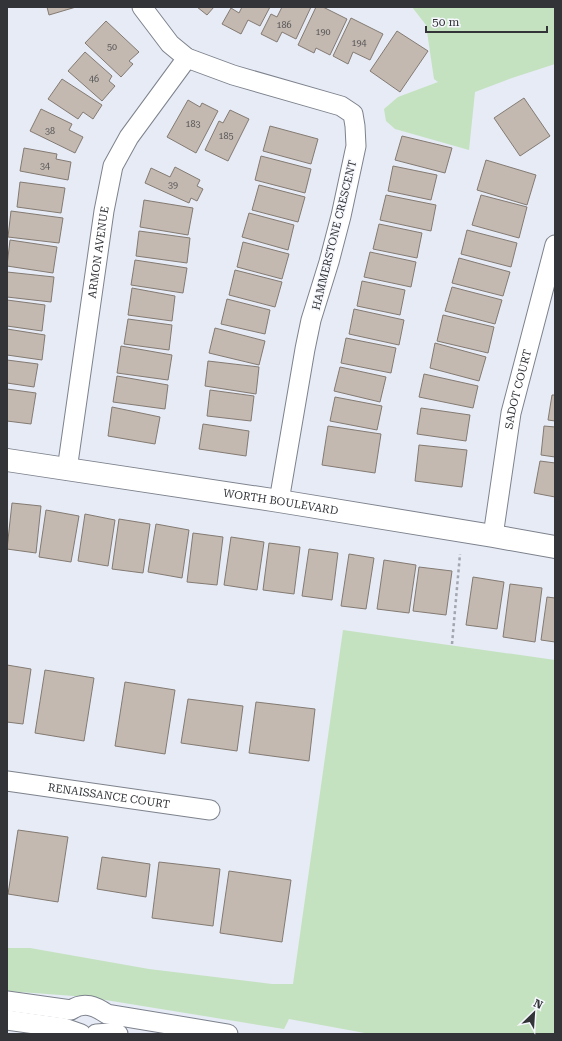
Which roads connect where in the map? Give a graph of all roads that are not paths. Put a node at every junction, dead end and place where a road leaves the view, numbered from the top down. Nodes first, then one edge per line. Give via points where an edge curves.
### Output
1 (142, 7) edge
2 (187, 58) junction
3 (555, 245) edge
4 (7, 460) edge
5 (68, 470) junction
6 (279, 501) junction
7 (493, 536) junction
8 (555, 547) edge
9 (7, 781) edge
10 (210, 810) dead end
11 (7, 1001) edge
12 (7, 1020) edge
13 (81, 1034) edge
14 (96, 1034) edge
15 (118, 1034) edge
16 (228, 1034) edge

1 - 2 street, HAMMERSTONE CRESCENT via 170,44
2 - 5 street, ARMON AVENUE via 129,137 112,166
2 - 6 street, HAMMERSTONE CRESCENT via 233,75 341,106 353,114 356,146 337,231 308,335
3 - 7 street, SADOT COURT via 511,412
4 - 5 street, WORTH BOULEVARD
5 - 6 street, WORTH BOULEVARD
6 - 7 street, WORTH BOULEVARD
7 - 8 street, WORTH BOULEVARD
9 - 10 street, RENAISSANCE COURT
11 - 16 street via 71,1010 88,1005 107,1014
12 - 13 street via 64,1028
14 - 15 street

